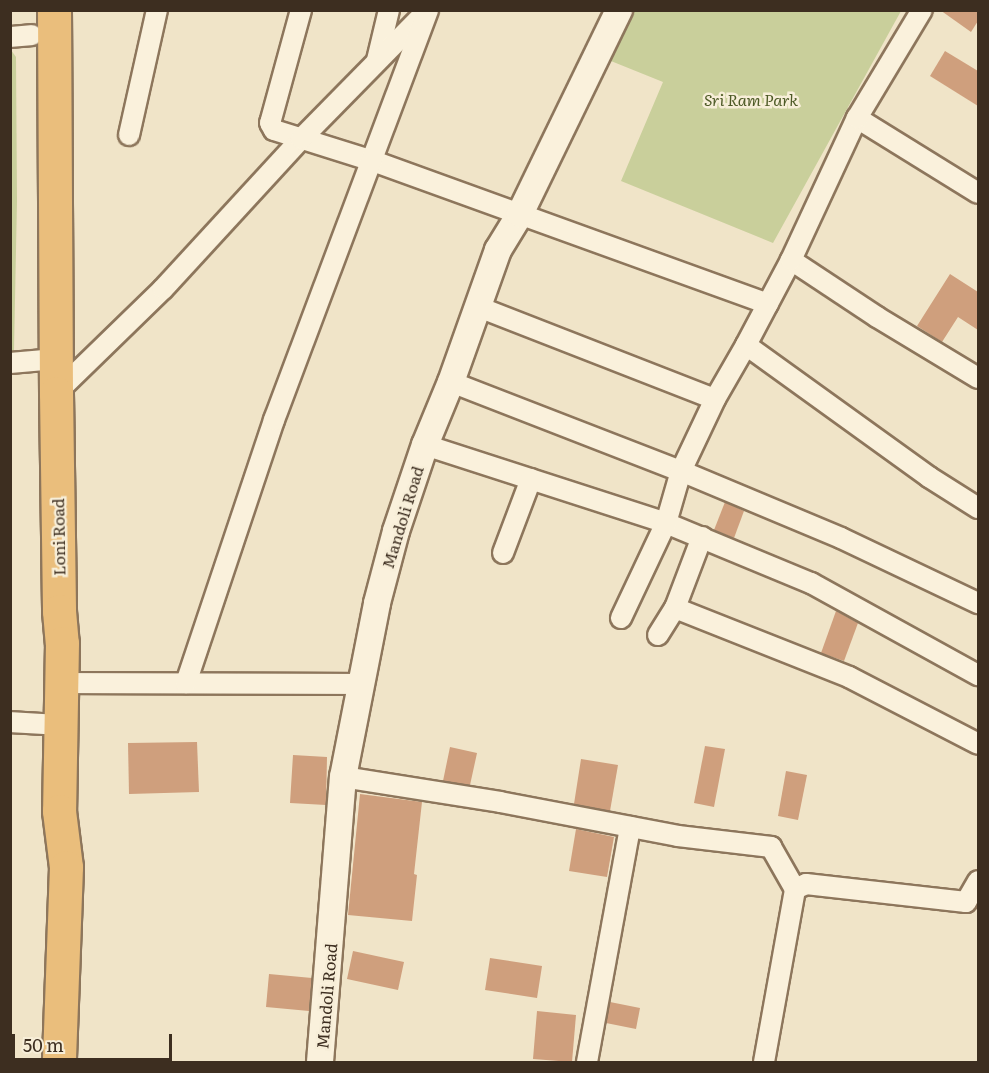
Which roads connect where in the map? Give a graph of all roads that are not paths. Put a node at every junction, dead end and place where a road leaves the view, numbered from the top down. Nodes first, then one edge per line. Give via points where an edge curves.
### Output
1 (54, 10) edge
2 (157, 10) edge
3 (301, 10) edge
4 (389, 10) edge
5 (428, 10) edge
6 (619, 10) edge
7 (922, 10) edge
8 (25, 27) edge
9 (376, 61) junction
10 (857, 118) junction
11 (129, 135) dead end
12 (302, 139) junction
13 (373, 161) junction
14 (978, 193) edge
15 (520, 214) junction
16 (791, 260) junction
17 (768, 304) junction
18 (477, 306) junction
19 (746, 345) junction
20 (35, 360) edge
21 (978, 378) edge
22 (451, 382) junction
23 (56, 393) junction
24 (715, 399) junction
25 (425, 445) junction
26 (681, 471) junction
27 (531, 479) junction
28 (978, 508) edge
29 (666, 523) junction
30 (702, 537) junction
31 (503, 553) dead end
32 (978, 603) edge
33 (675, 608) junction
34 (621, 618) dead end
35 (658, 635) dead end
36 (978, 675) edge
37 (62, 683) junction
38 (186, 683) junction
39 (361, 684) junction
40 (10, 722) edge
41 (54, 724) junction
42 (978, 744) edge
43 (343, 777) junction
44 (630, 827) junction
45 (978, 881) edge
46 (795, 889) junction
47 (972, 902) edge
48 (40, 1062) edge
49 (59, 1062) edge
50 (320, 1062) edge
51 (587, 1062) edge
52 (764, 1062) edge

1 - 20 highway, Loni Road
2 - 11 street
3 - 12 street via 269,126
4 - 9 street
5 - 9 street
5 - 13 street
6 - 15 street, Mandoli Road
7 - 10 street
8 - 20 highway, Loni Road
9 - 12 street
10 - 14 street
10 - 16 street
12 - 13 street
12 - 23 street via 195,256
13 - 15 street
13 - 38 street via 274,420
15 - 17 street
15 - 18 street, Mandoli Road via 498,250
16 - 17 street
16 - 21 street
17 - 19 street
18 - 22 street, Mandoli Road
18 - 24 street
19 - 24 street
19 - 28 street
20 - 23 highway, Loni Road
20 - 41 highway, Loni Road
22 - 25 street, Mandoli Road
22 - 26 street
23 - 37 highway, Loni Road
24 - 26 street
25 - 27 street
25 - 39 street, Mandoli Road via 396,531
26 - 29 street
26 - 32 street via 841,538
27 - 29 street
27 - 31 street
29 - 30 street
29 - 34 street
30 - 33 street
30 - 36 street via 811,583
33 - 35 street
33 - 42 street via 849,677
37 - 38 street
37 - 41 highway, Loni Road
38 - 39 street
39 - 43 street, Mandoli Road
40 - 41 street
41 - 48 highway, Loni Road
41 - 49 highway, Loni Road via 66,867
43 - 44 street
43 - 50 street, Mandoli Road
44 - 46 street via 771,847
44 - 51 street
45 - 47 street
46 - 47 street via 806,884
46 - 52 street

